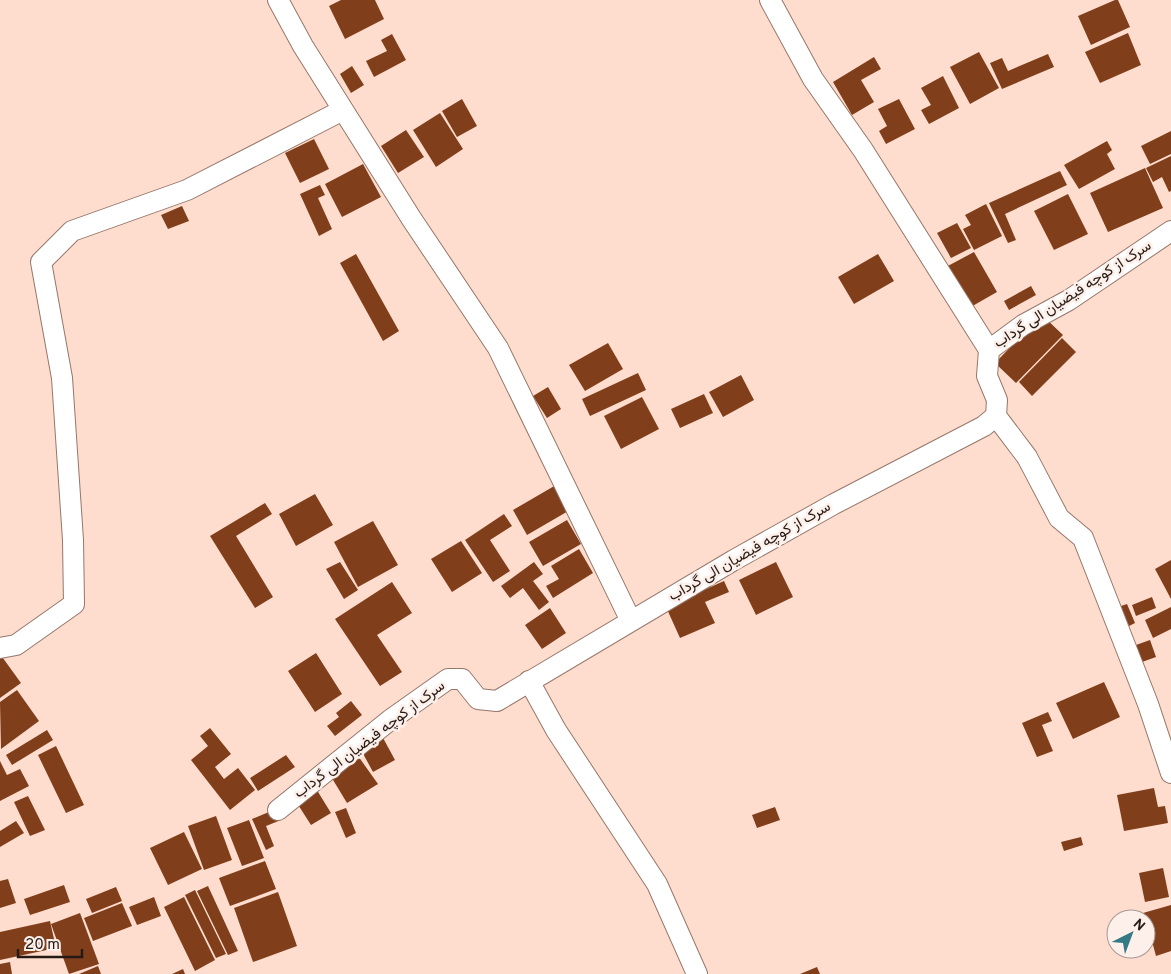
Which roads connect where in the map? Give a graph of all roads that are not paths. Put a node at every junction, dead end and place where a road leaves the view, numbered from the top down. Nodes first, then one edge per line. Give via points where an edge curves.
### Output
1 (278, 0) edge
2 (770, 0) edge
3 (343, 110) junction
4 (1171, 231) edge
5 (989, 350) junction
6 (996, 416) junction
7 (631, 621) junction
8 (0, 648) edge
9 (529, 681) junction
10 (1171, 774) edge
11 (278, 810) dead end
12 (697, 974) edge

1 - 3 street
2 - 5 street via 813,79
3 - 7 street via 498,348
3 - 8 street via 187,190 72,232 41,262 62,378 74,604 16,645
4 - 5 street, سرک از کوچه فیضیان الی گرداب
5 - 6 street, سرک از کوچه فیضیان الی گرداب via 987,376 997,400
6 - 7 street, سرک از کوچه فیضیان الی گرداب via 984,426 834,504
6 - 10 street via 1027,457 1059,518 1083,538 1148,704
7 - 9 street, سرک از کوچه فیضیان الی گرداب
9 - 11 street, سرک از کوچه فیضیان الی گرداب via 497,701 478,699 462,679 448,680 390,720
9 - 12 street via 556,730 657,884

